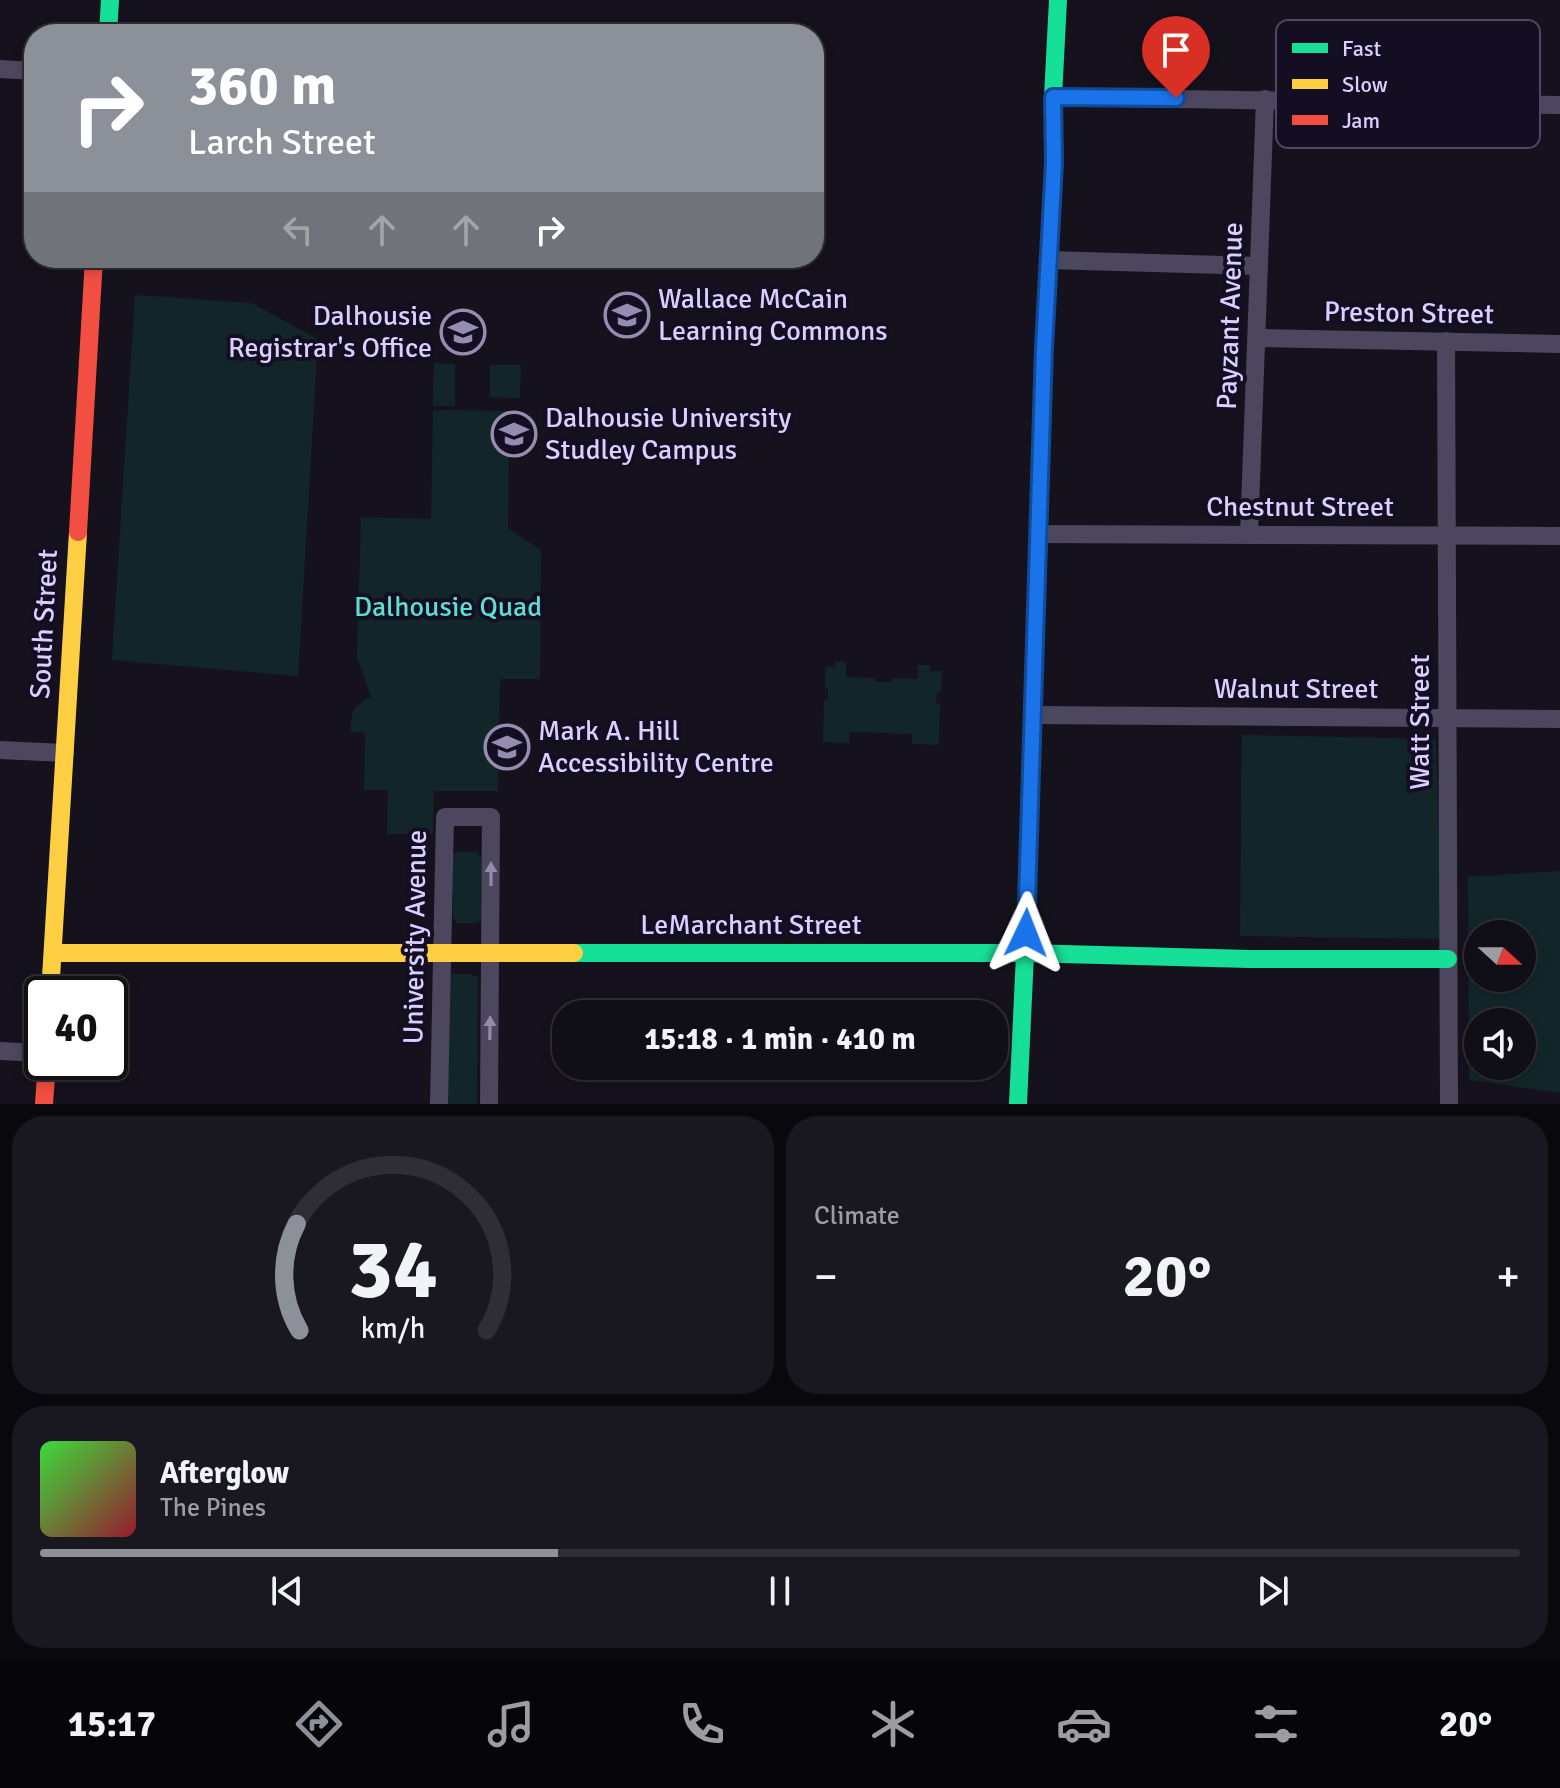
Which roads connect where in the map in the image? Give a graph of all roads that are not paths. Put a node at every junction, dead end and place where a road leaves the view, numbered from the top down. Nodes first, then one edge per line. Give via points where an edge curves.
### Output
1 (110, 0) edge
2 (1058, 0) edge
3 (109, 24) edge
4 (0, 69) edge
5 (24, 70) edge
6 (1053, 97) junction
7 (1265, 99) junction
8 (1276, 99) edge
9 (1540, 105) edge
10 (1560, 105) edge
11 (1048, 260) junction
12 (1259, 266) junction
13 (93, 268) edge
14 (1258, 338) junction
15 (1446, 341) junction
16 (1560, 344) edge
17 (1039, 534) junction
18 (1249, 535) junction
19 (1447, 536) junction
20 (1560, 536) edge
21 (1032, 715) junction
22 (1448, 718) junction
23 (1560, 719) edge
24 (0, 750) edge
25 (65, 753) junction
26 (491, 952) junction
27 (53, 953) junction
28 (442, 953) junction
29 (1025, 953) junction
30 (1448, 959) junction
31 (51, 976) edge
32 (0, 1051) edge
33 (24, 1052) edge
34 (46, 1080) edge
35 (44, 1104) edge
36 (439, 1104) edge
37 (489, 1104) edge
38 (1018, 1104) edge
39 (1449, 1104) edge

1 - 3 street
2 - 6 street
4 - 5 street
6 - 7 street
6 - 11 street
7 - 8 street
7 - 12 street, Payzant Avenue
9 - 10 street
11 - 12 street
11 - 17 street
12 - 14 street, Payzant Avenue
13 - 25 street, South Street
14 - 15 street, Preston Street
14 - 18 street, Payzant Avenue
15 - 16 street, Preston Street
15 - 19 street, Watt Street
17 - 18 street, Chestnut Street
17 - 21 street
18 - 19 street, Chestnut Street
19 - 20 street, Chestnut Street
19 - 22 street, Watt Street
21 - 22 street, Walnut Street
21 - 29 street
22 - 23 street, Walnut Street
22 - 30 street, Watt Street
24 - 25 street
25 - 27 street, South Street
26 - 28 street, LeMarchant Street
26 -> 28 street, University Avenue via 491,817 445,817
26 - 29 street, LeMarchant Street
37 -> 26 street, University Avenue
27 - 28 street, LeMarchant Street
27 - 31 street, South Street
28 - 36 street, University Avenue
29 - 30 street, LeMarchant Street
29 - 38 street
30 - 39 street, Watt Street
32 - 33 street
34 - 35 street

